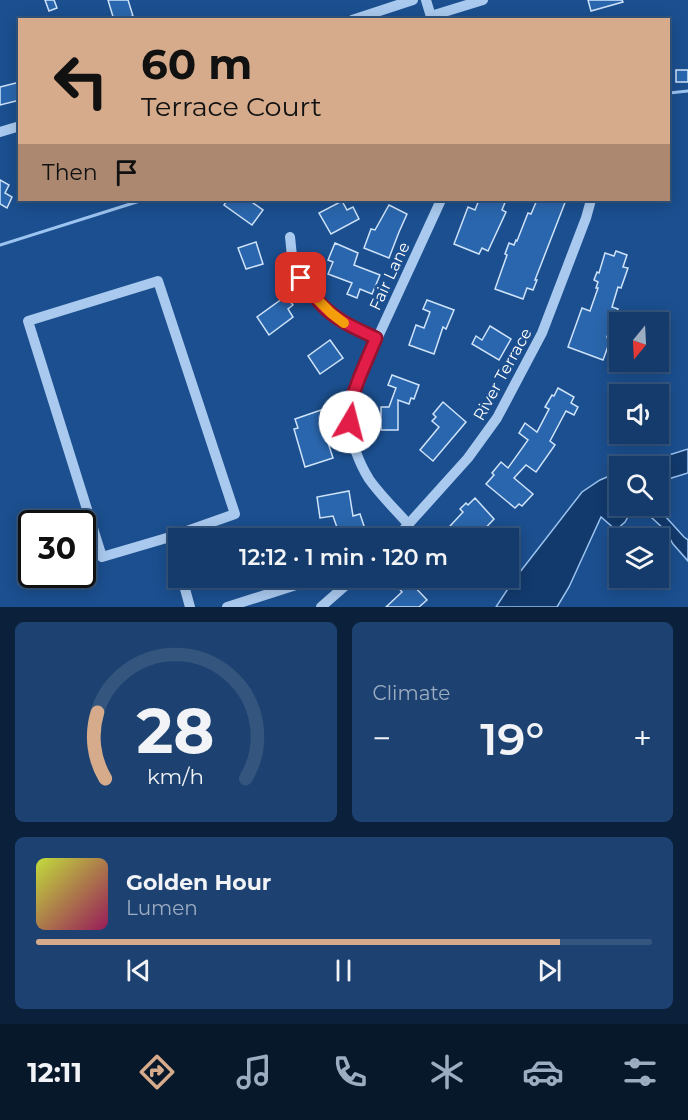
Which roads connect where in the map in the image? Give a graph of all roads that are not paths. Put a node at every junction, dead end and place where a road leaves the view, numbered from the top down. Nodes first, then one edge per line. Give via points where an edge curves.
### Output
1 (413, 0) edge
2 (426, 0) edge
3 (483, 0) edge
4 (357, 18) edge
5 (432, 18) edge
6 (18, 127) edge
7 (0, 132) edge
8 (441, 201) edge
9 (591, 201) edge
10 (290, 237) dead end
11 (376, 338) junction
12 (409, 525) junction
13 (406, 528) edge
14 (170, 537) joint
15 (185, 588) edge
16 (287, 588) edge
17 (343, 588) edge
18 (190, 607) edge
19 (227, 607) edge
20 (321, 607) edge

1 - 4 street
2 - 5 street
3 - 5 street
6 - 7 street
8 - 11 street, Fair Lane
9 - 12 street, River Terrace via 542,333 497,418 468,458
10 - 11 street via 301,278 321,304 345,323
11 - 12 street, Fair Lane via 353,395 350,422 369,478
12 - 13 street, River Terrace
14 - 14 street via 235,514 158,281 28,321 102,557
15 - 18 street
16 - 19 street
17 - 20 street

